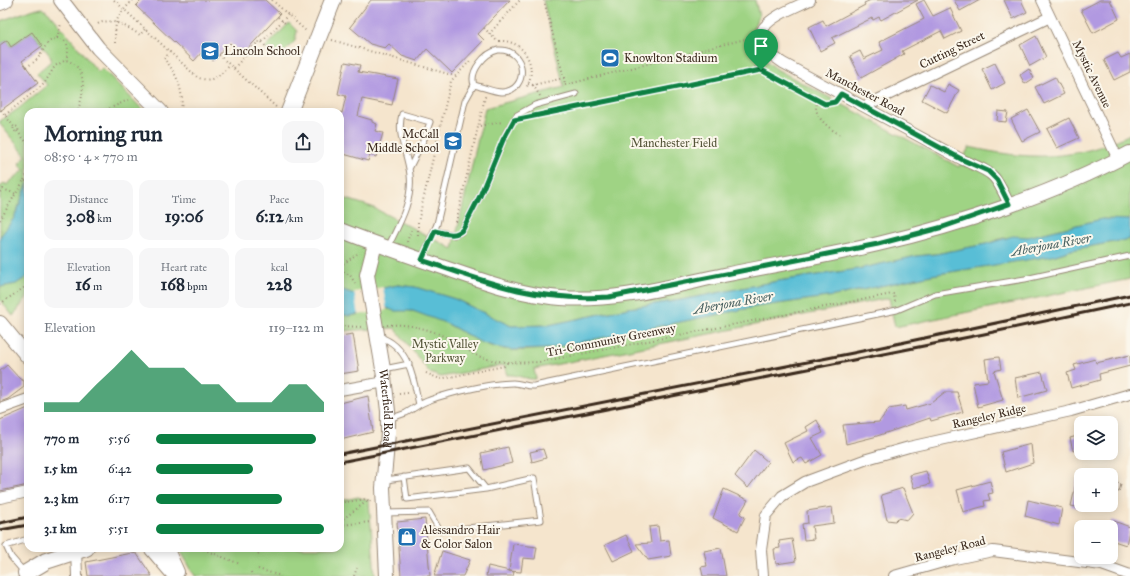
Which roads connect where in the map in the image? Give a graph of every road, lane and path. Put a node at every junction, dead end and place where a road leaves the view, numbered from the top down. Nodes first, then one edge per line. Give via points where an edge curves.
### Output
1 (5, 0) edge
2 (61, 0) edge
3 (114, 0) edge
4 (133, 0) edge
5 (272, 0) edge
6 (332, 0) edge
7 (520, 0) edge
8 (544, 0) edge
9 (810, 0) edge
10 (1042, 0) edge
11 (0, 2) edge
12 (124, 9) junction
13 (288, 15) junction
14 (278, 16) dead end
15 (1050, 17) junction
16 (282, 21) junction
17 (115, 23) junction
18 (61, 24) dead end
19 (98, 24) dead end
20 (287, 25) dead end
21 (484, 28) dead end
22 (145, 29) junction
23 (306, 31) dead end
24 (489, 34) junction
25 (762, 35) junction
26 (57, 38) junction
27 (749, 38) junction
28 (332, 40) dead end
29 (497, 41) junction
30 (262, 42) junction
31 (492, 42) dead end
32 (115, 43) dead end
33 (266, 47) dead end
34 (170, 52) junction
35 (219, 54) dead end
36 (474, 57) dead end
37 (66, 60) junction
38 (230, 65) junction
39 (26, 66) dead end
40 (234, 68) junction
41 (756, 71) junction
42 (455, 76) junction
43 (564, 78) junction
44 (528, 84) junction
45 (474, 85) junction
46 (524, 90) dead end
47 (576, 94) dead end
48 (841, 94) junction
49 (491, 99) dead end
50 (128, 100) dead end
51 (818, 100) junction
52 (865, 106) junction
53 (78, 108) edge
54 (111, 108) edge
55 (157, 108) edge
56 (181, 108) edge
57 (281, 108) edge
58 (284, 108) edge
59 (1, 110) dead end
60 (5, 115) junction
61 (535, 115) dead end
62 (514, 120) junction
63 (480, 126) dead end
64 (840, 135) dead end
65 (24, 139) edge
66 (1124, 156) edge
67 (410, 169) junction
68 (24, 184) edge
69 (0, 192) edge
70 (16, 194) junction
71 (1009, 204) junction
72 (0, 220) edge
73 (411, 230) dead end
74 (435, 231) junction
75 (344, 232) edge
76 (418, 235) dead end
77 (454, 235) junction
78 (406, 245) dead end
79 (382, 246) junction
80 (357, 254) dead end
81 (1130, 256) edge
82 (422, 260) junction
83 (344, 263) edge
84 (344, 272) edge
85 (24, 288) edge
86 (363, 289) junction
87 (0, 304) edge
88 (897, 310) junction
89 (0, 323) edge
90 (391, 325) dead end
91 (344, 326) edge
92 (364, 328) dead end
93 (378, 337) junction
94 (24, 352) edge
95 (508, 361) junction
96 (409, 364) junction
97 (426, 373) dead end
98 (384, 376) junction
99 (344, 389) edge
100 (409, 393) dead end
101 (399, 394) dead end
102 (1130, 394) edge
103 (24, 400) edge
104 (420, 405) junction
105 (0, 409) edge
106 (388, 419) junction
107 (404, 477) junction
108 (384, 480) junction
109 (486, 489) junction
110 (24, 493) edge
111 (0, 498) edge
112 (369, 501) junction
113 (344, 502) edge
114 (384, 509) junction
115 (344, 518) edge
116 (371, 522) dead end
117 (344, 525) edge
118 (24, 540) edge
119 (45, 552) edge
120 (72, 552) edge
121 (81, 552) edge
122 (154, 552) edge
123 (168, 552) edge
124 (210, 552) edge
125 (240, 564) dead end
126 (357, 568) dead end
127 (258, 570) dead end
128 (251, 572) dead end
129 (27, 575) edge
130 (1130, 575) edge
131 (77, 576) edge
132 (175, 576) edge
133 (179, 576) edge
134 (252, 576) edge
135 (281, 576) edge
136 (354, 576) edge
137 (387, 576) edge
138 (763, 576) edge
139 (894, 576) edge

1 - 11 main road
2 - 55 main road via 98,48
3 - 12 path
4 - 12 path
5 - 13 path
6 - 58 main road
7 - 24 path
8 - 43 path
9 - 25 street via 769,21
10 - 15 street, Mystic Avenue
12 - 17 path
12 - 22 path
13 - 16 path
13 - 23 path
14 - 16 path
15 - 52 street, Cutting Street
15 - 66 street, Mystic Avenue
16 - 20 path
16 - 30 path
17 - 19 path via 104,21
17 - 22 path via 140,35
17 - 32 path
18 - 26 path
21 - 24 path
22 - 34 path
24 - 29 path
25 - 27 path
25 - 48 street, Manchester Road via 765,47 777,59
26 - 37 path via 68,45
26 - 39 path via 48,42 45,51 36,61
27 - 41 path
27 - 43 path via 565,85
28 - 42 path
29 - 31 path
29 - 44 path via 511,42 526,54 531,68
30 - 33 path
30 - 40 path via 257,41
34 - 38 path via 194,75 204,80 219,77
34 - 56 path via 164,59 178,80
35 - 38 path
36 - 42 path
37 - 53 path via 75,65 82,76 82,95
37 - 60 path via 55,66 44,84
38 - 40 path
40 - 57 path
41 - 51 path via 761,70
41 - 61 path
42 - 76 path via 451,81 445,104 418,222
43 - 44 path
44 - 46 path
45 - 45 lane via 474,71 492,52 508,51 521,62 521,79 509,90 499,91
45 - 74 lane via 464,104
47 - 62 lane via 528,108
48 - 51 path via 829,105
48 - 52 street, Manchester Road
49 - 77 path via 485,97
50 - 54 path
51 - 64 path via 818,115 829,128
52 - 71 street, Manchester Road via 991,173
59 - 60 path
60 - 65 path via 14,128 18,127 17,131
62 - 63 path
62 - 77 lane via 463,229
66 - 71 main road
67 - 67 lane via 430,122 402,114 400,129
67 - 79 lane via 411,186 408,202
68 - 70 path
69 - 70 path via 3,189
70 - 72 path
71 - 82 main road via 943,227 878,244 613,296 571,298 532,294 486,282
73 - 78 path
74 - 77 lane
74 - 82 lane
75 - 79 main road
79 - 82 main road
79 - 86 main road, Waterfield Road via 367,271
80 - 83 path
81 - 88 lane via 1025,279 935,294
84 - 86 path
85 - 87 path
86 - 93 main road, Waterfield Road via 374,313
88 - 95 path, Tri-Community Greenway via 892,294 550,362
88 - 104 lane via 534,386 511,383 448,394 432,398
89 - 94 main road
90 - 95 path, Tri-Community Greenway via 408,324 420,327 447,338 477,356
91 - 92 path
93 - 96 lane via 393,344
93 - 98 main road, Waterfield Road
95 - 97 path via 504,366 440,379
96 - 98 lane
96 - 104 lane
98 - 99 street
98 - 106 main road, Waterfield Road
100 - 101 path
102 - 138 street, Rangeley Ridge via 1071,411 909,446 853,464 799,486 782,496 766,515 761,550
103 - 105 street
104 - 106 lane
106 - 108 main road, Waterfield Road
107 - 108 lane
107 - 109 lane via 469,468
107 - 109 lane via 407,499
108 - 114 main road, Waterfield Road
109 - 114 lane via 534,478 541,520 440,531 429,512
110 - 111 street
112 - 113 path via 362,499
112 - 114 path
112 - 115 path
114 - 137 main road, Waterfield Road
116 - 117 path
118 - 129 lane via 6,546 11,558
119 - 129 main road
120 - 129 main road via 46,561
121 - 131 street
122 - 132 main road
123 - 133 main road
124 - 125 path
126 - 136 path
127 - 135 path
128 - 134 path
130 - 139 street, Rangeley Road via 1102,566 992,551

